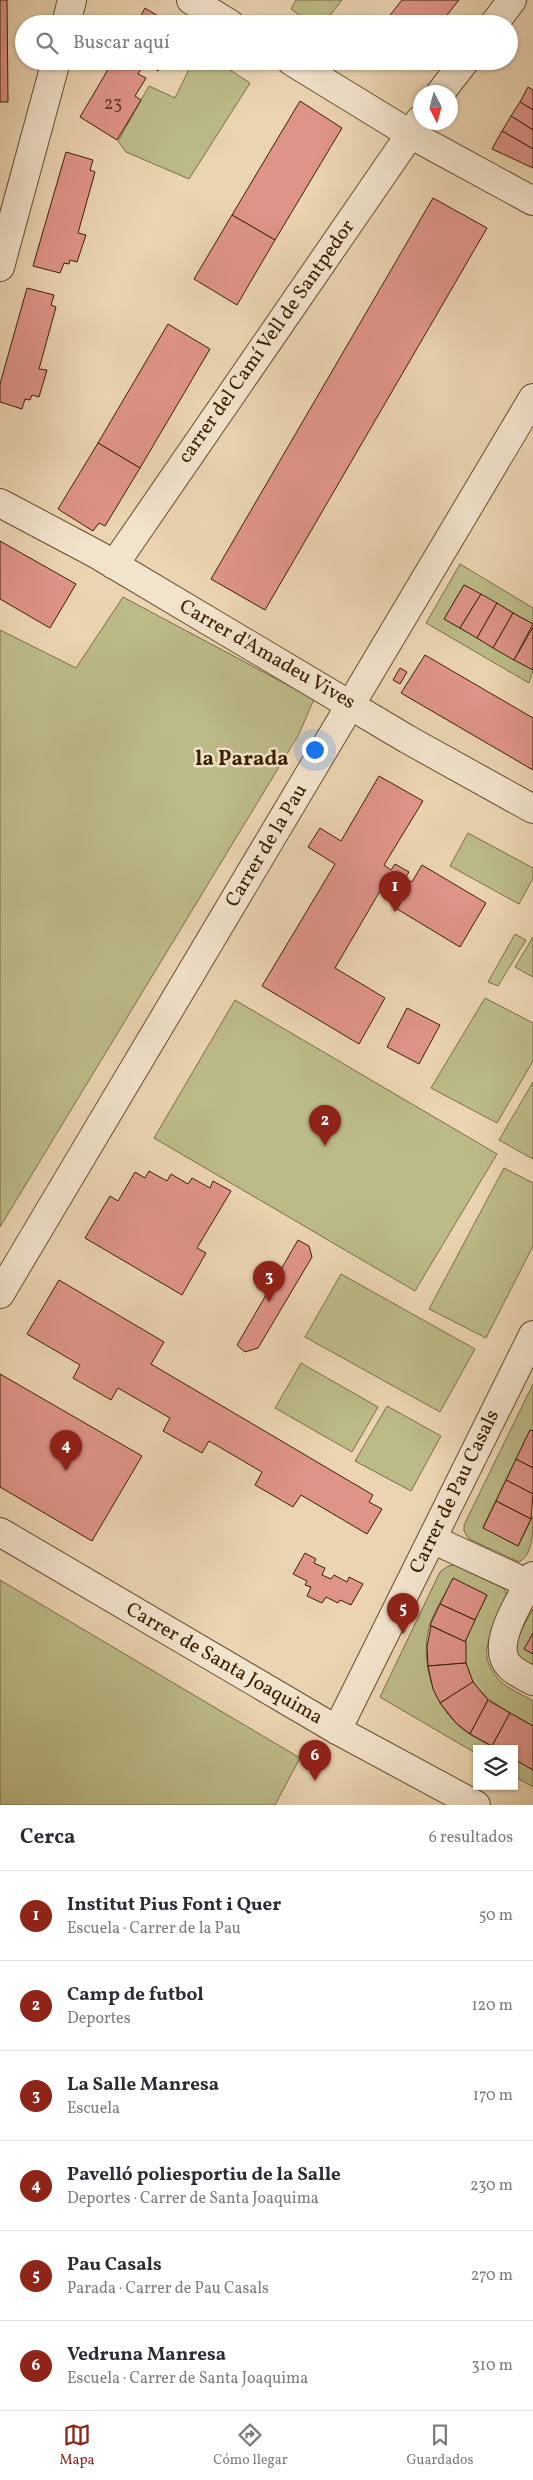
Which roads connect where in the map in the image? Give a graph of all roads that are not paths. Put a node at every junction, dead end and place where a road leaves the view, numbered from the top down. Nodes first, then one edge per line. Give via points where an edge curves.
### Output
1 (72, 0) edge
2 (191, 0) edge
3 (512, 0) edge
4 (68, 15) edge
5 (215, 15) edge
6 (501, 15) edge
7 (54, 70) edge
8 (308, 70) edge
9 (458, 70) edge
10 (446, 85) edge
11 (413, 126) edge
12 (413, 130) edge
13 (420, 130) edge
14 (533, 201) edge
15 (0, 268) edge
16 (533, 398) edge
17 (0, 503) edge
18 (114, 565) junction
19 (352, 704) junction
20 (533, 809) edge
21 (0, 1294) edge
22 (533, 1335) edge
23 (0, 1532) edge
24 (432, 1538) junction
25 (531, 1580) edge
26 (533, 1681) edge
27 (337, 1730) junction
28 (476, 1805) edge

1 - 4 street
2 - 5 street
3 - 6 street
7 - 15 street
8 - 11 street
9 - 10 street
12 - 18 street, carrer del Camí Vell de Santpedor
13 - 14 street
16 - 19 street, Carrer de la Pau
17 - 18 street, Carrer d'Amadeu Vives
18 - 19 street, Carrer d'Amadeu Vives
19 - 20 street, Carrer d'Amadeu Vives via 407,739
19 - 21 street, Carrer de la Pau
22 - 24 street, Carrer de Pau Casals
23 - 27 street, Carrer de Santa Joaquima
24 - 25 street
24 - 27 street, Carrer de Pau Casals
25 - 26 street via 501,1644 502,1656 510,1667
27 - 28 street, Carrer de Santa Joaquima

